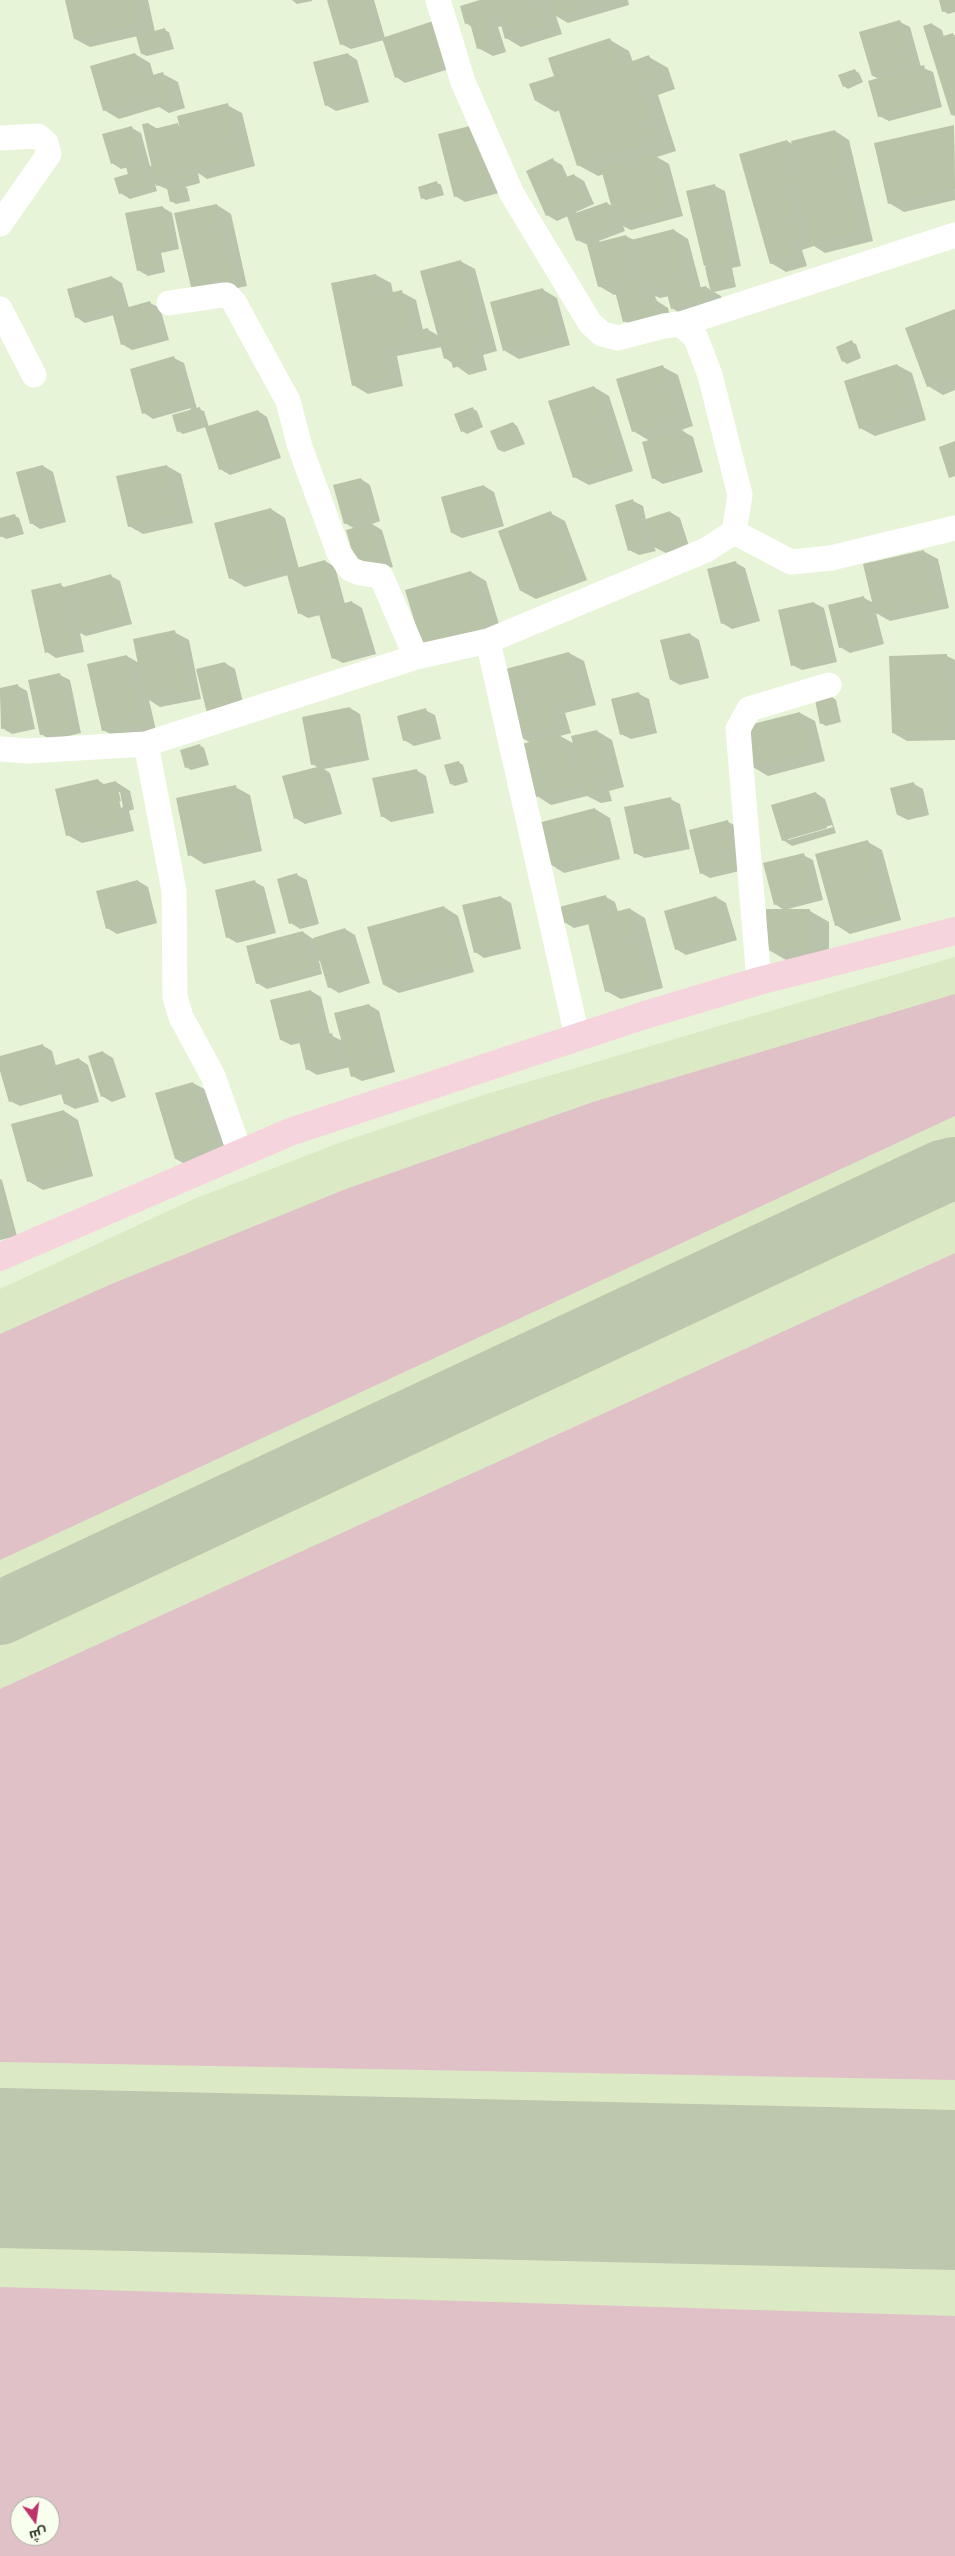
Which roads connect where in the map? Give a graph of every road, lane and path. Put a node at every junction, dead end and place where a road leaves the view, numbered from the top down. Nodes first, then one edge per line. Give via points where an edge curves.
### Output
1 (438, 0) edge
2 (0, 138) edge
3 (0, 224) edge
4 (955, 235) edge
5 (169, 303) dead end
6 (0, 309) edge
7 (681, 324) junction
8 (34, 375) dead end
9 (955, 528) edge
10 (734, 532) junction
11 (488, 641) junction
12 (416, 658) junction
13 (829, 685) dead end
14 (146, 744) junction
15 (0, 749) edge
16 (955, 931) edge
17 (759, 981) junction
18 (577, 1036) junction
19 (240, 1153) junction
20 (0, 1257) edge

1 - 7 street via 463,82 512,194 590,323 602,334 618,338
2 - 3 street via 38,136 46,143 49,154
4 - 7 street
5 - 12 street via 223,295 234,302 288,401 300,446 339,553 350,569 381,576
6 - 8 street
7 - 10 street via 696,338 710,375 740,495
9 - 10 street via 831,558 791,562
10 - 11 street via 706,550
11 - 12 street
11 - 18 street
12 - 14 street
13 - 17 street via 748,709 738,729
14 - 15 street via 29,751
14 - 19 street via 174,891 176,997 182,1017 213,1076
16 - 17 main road
17 - 18 main road
18 - 19 main road via 290,1132
19 - 20 main road

